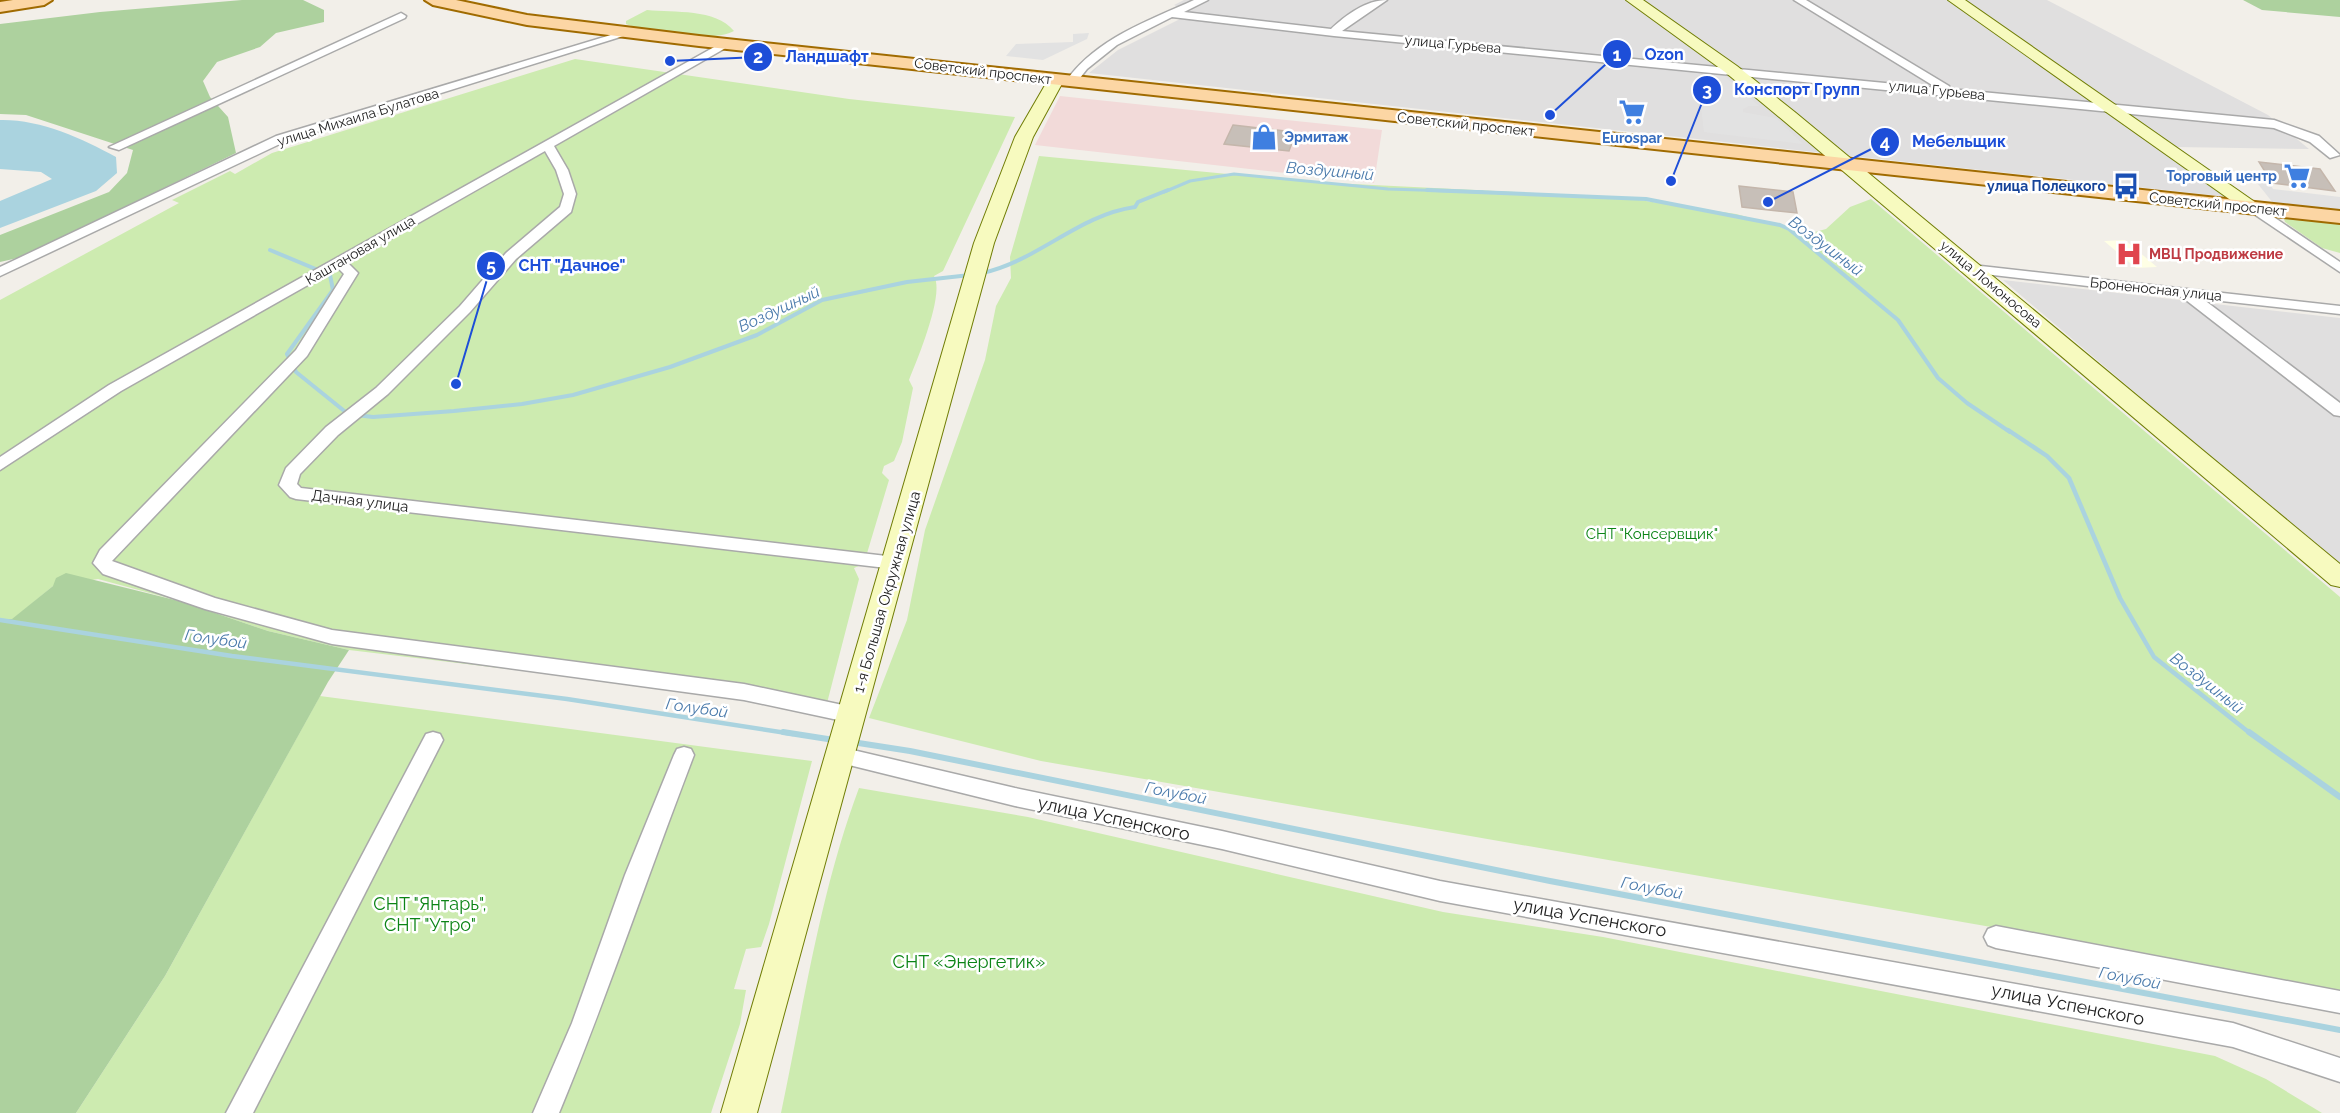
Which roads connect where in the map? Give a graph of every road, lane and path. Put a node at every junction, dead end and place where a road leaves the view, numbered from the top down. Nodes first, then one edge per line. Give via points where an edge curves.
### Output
1 (44, 0) edge
2 (433, 0) edge
3 (477, 0) edge
4 (1203, 0) edge
5 (1382, 0) edge
6 (1633, 0) edge
7 (1799, 0) edge
8 (1955, 0) edge
9 (0, 7) edge
10 (1172, 14) junction
11 (401, 16) dead end
12 (592, 28) junction
13 (628, 33) junction
14 (1334, 33) junction
15 (725, 44) junction
16 (1731, 69) junction
17 (1064, 80) junction
18 (1949, 91) junction
19 (2107, 107) junction
20 (548, 146) junction
21 (114, 147) dead end
22 (2334, 155) dead end
23 (1844, 163) junction
24 (2253, 207) junction
25 (2340, 217) edge
26 (339, 262) junction
27 (2340, 268) edge
28 (1972, 269) junction
29 (0, 272) edge
30 (2185, 292) junction
31 (2340, 310) edge
32 (2340, 411) edge
33 (0, 465) edge
34 (895, 563) junction
35 (2340, 579) edge
36 (850, 721) junction
37 (433, 740) dead end
38 (684, 755) dead end
39 (840, 755) junction
40 (1996, 937) dead end
41 (2340, 1002) edge
42 (2340, 1070) edge
43 (239, 1113) edge
44 (546, 1113) edge
45 (740, 1113) edge

1 - 9 main road
2 - 12 main road, Советский проспект via 527,20
3 - 12 main road, Советский проспект
4 - 10 street
5 - 14 street via 1346,21
6 - 16 street, улица Ломоносова
7 - 18 street
8 - 19 street
10 - 14 street, улица Гурьева
10 - 17 street via 1105,49
11 - 21 street
12 - 13 main road, Советский проспект
13 - 15 main road, Советский проспект
13 - 29 street, улица Михаила Булатова via 280,139
14 - 16 street, улица Гурьева
15 - 17 main road, Советский проспект
15 - 20 street, Каштановая улица
16 - 18 street, улица Гурьева
16 - 23 street, улица Ломоносова
17 - 23 main road, Советский проспект
17 - 34 street, 1-я Большая Окружная улица via 1024,137 984,243
18 - 19 street, улица Гурьева
19 - 22 street, улица Гурьева via 2274,123 2303,133 2328,147
19 - 24 street
20 - 26 street, Каштановая улица
20 - 34 street, Дачная улица via 570,194 566,209 511,256 465,309 382,391 332,431 292,472 288,484 296,493
23 - 24 main road, Советский проспект
23 - 28 street, улица Ломоносова
24 - 25 main road, Советский проспект
24 - 27 street
26 - 33 street, Каштановая улица via 115,388
26 - 36 street via 351,273 302,353 106,554 102,563 109,569 212,604 332,637 744,692
28 - 30 street, Броненосная улица
28 - 35 street, улица Ломоносова
30 - 31 street, Броненосная улица
30 - 32 street
34 - 36 street, 1-я Большая Окружная улица
36 - 39 street, 1-я Большая Окружная улица
37 - 43 street
38 - 44 street via 636,875 584,1024
39 - 42 street, улица Успенского via 1440,891 2233,1035
39 - 45 street, 1-я Большая Окружная улица
40 - 41 street

